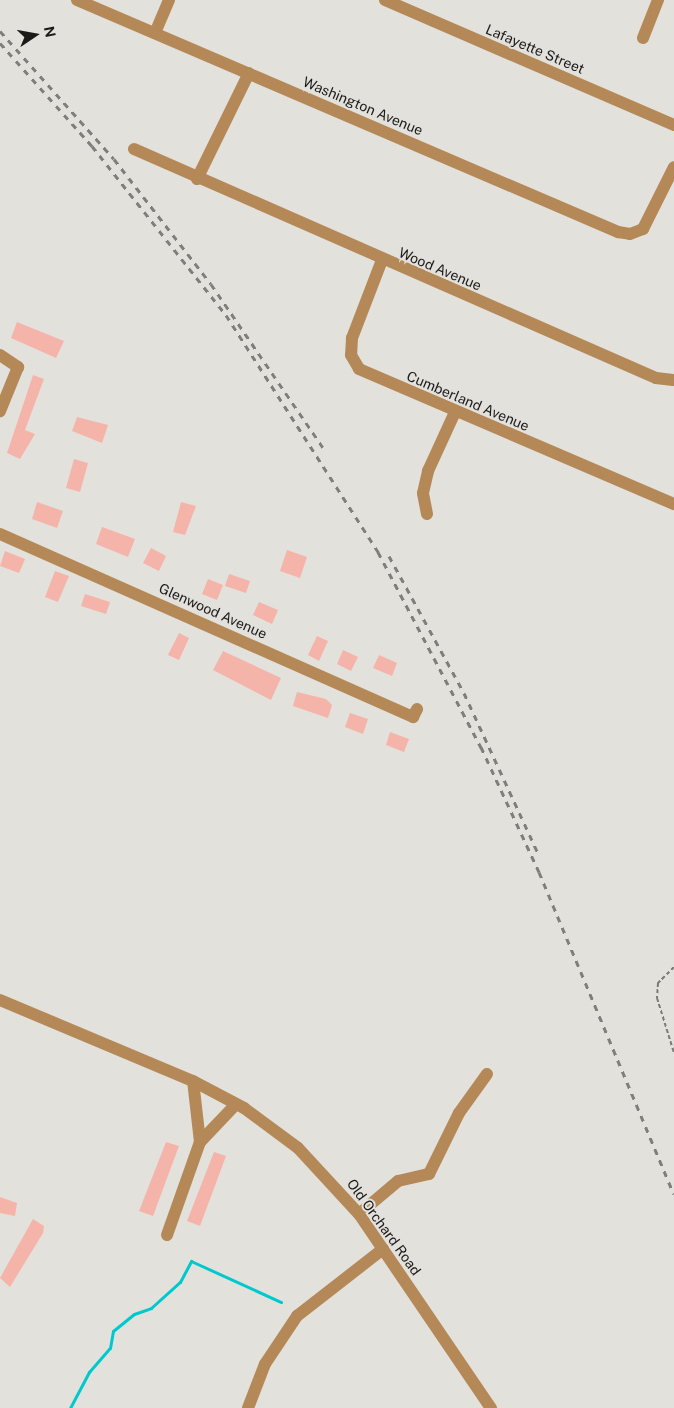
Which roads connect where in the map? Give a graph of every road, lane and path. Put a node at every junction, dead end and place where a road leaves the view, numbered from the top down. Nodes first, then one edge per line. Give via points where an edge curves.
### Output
1 (77, 0) edge
2 (169, 0) edge
3 (385, 0) edge
4 (658, 0) edge
5 (155, 33) junction
6 (644, 38) dead end
7 (249, 73) junction
8 (674, 125) edge
9 (134, 149) dead end
10 (674, 168) edge
11 (197, 179) junction
12 (382, 260) junction
13 (0, 355) edge
14 (673, 380) edge
15 (0, 412) edge
16 (455, 412) junction
17 (674, 504) edge
18 (427, 514) dead end
19 (0, 534) edge
20 (415, 713) dead end
21 (674, 967) edge
22 (0, 1000) edge
23 (674, 1054) edge
24 (487, 1074) dead end
25 (193, 1081) junction
26 (236, 1104) junction
27 (200, 1142) junction
28 (359, 1214) junction
29 (167, 1235) dead end
30 (383, 1249) junction
31 (248, 1408) edge
32 (491, 1408) edge

1 - 5 street, Washington Avenue
2 - 5 street
3 - 8 street, Lafayette Street
4 - 6 street
5 - 7 street, Washington Avenue
7 - 10 street, Washington Avenue via 611,229 639,232 651,218
7 - 11 street
9 - 11 street, Wood Avenue
11 - 12 street, Wood Avenue
12 - 14 street, Wood Avenue via 656,378
12 - 16 street, Cumberland Avenue via 353,333 352,360 370,376
13 - 15 street via 18,365
16 - 17 street, Cumberland Avenue
16 - 18 street via 428,470 423,494
19 - 20 street, Glenwood Avenue
21 - 23 path via 658,983 657,998
22 - 25 street, Old Orchard Road
24 - 28 street via 459,1113 429,1174 398,1181
25 - 26 street, Old Orchard Road
25 - 27 street
26 - 27 street
26 - 28 street, Old Orchard Road via 308,1158
27 - 29 street
28 - 30 street, Old Orchard Road
30 - 31 street via 297,1316 265,1364
30 - 32 street, Old Orchard Road

